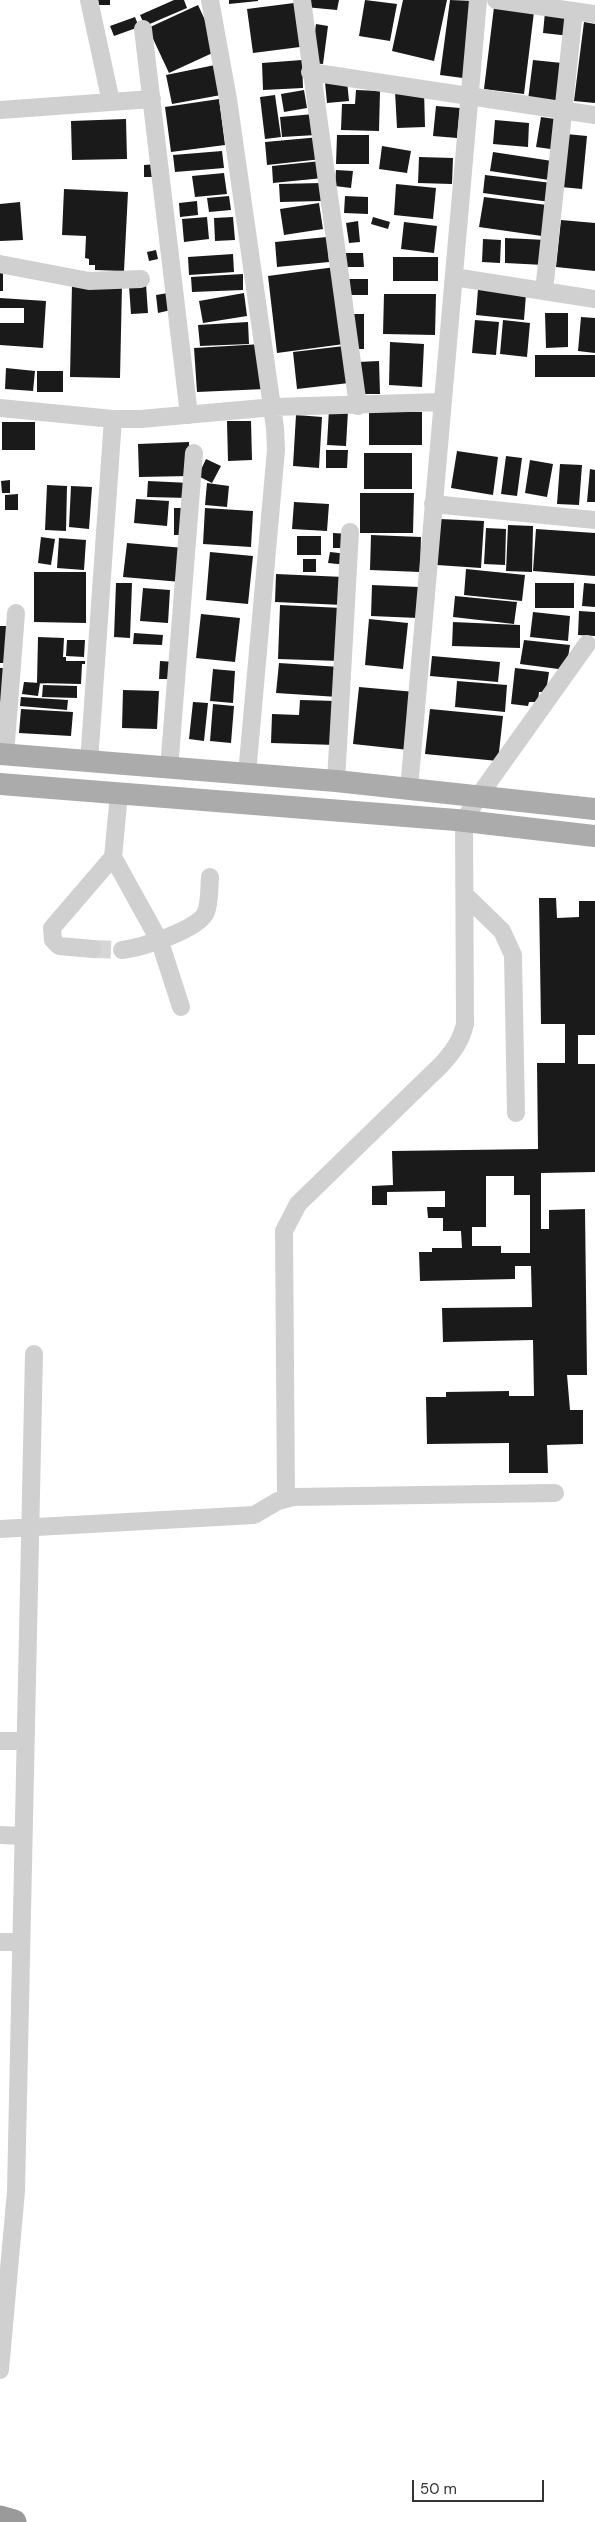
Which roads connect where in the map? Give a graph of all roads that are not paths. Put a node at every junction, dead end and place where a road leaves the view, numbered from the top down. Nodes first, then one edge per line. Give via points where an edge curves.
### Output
1 (89, 0) edge
2 (210, 0) edge
3 (302, 0) edge
4 (478, 0) edge
5 (496, 0) edge
6 (574, 11) junction
7 (595, 14) edge
8 (143, 29) dead end
9 (310, 72) junction
10 (469, 95) junction
11 (152, 99) junction
12 (112, 102) junction
13 (0, 110) edge
14 (564, 112) junction
15 (595, 116) edge
16 (0, 264) edge
17 (454, 277) junction
18 (141, 279) dead end
19 (544, 291) junction
20 (595, 299) edge
21 (442, 402) junction
22 (274, 406) junction
23 (358, 406) junction
24 (0, 408) edge
25 (189, 415) junction
26 (112, 419) junction
27 (194, 453) dead end
28 (434, 504) junction
29 (595, 520) edge
30 (350, 532) dead end
31 (16, 613) dead end
32 (587, 644) dead end
33 (3, 754) edge
34 (89, 762) junction
35 (169, 769) junction
36 (247, 774) junction
37 (336, 781) junction
38 (0, 784) edge
39 (410, 789) junction
40 (119, 794) junction
41 (478, 797) junction
42 (595, 809) edge
43 (464, 821) junction
44 (595, 836) edge
45 (113, 857) junction
46 (210, 877) dead end
47 (465, 895) junction
48 (160, 942) junction
49 (93, 949) tunnel mouth
50 (122, 950) tunnel mouth
51 (181, 1007) dead end
52 (516, 1113) dead end
53 (34, 1354) dead end
54 (555, 1494) dead end
55 (286, 1498) junction
56 (0, 1528) edge
57 (30, 1529) junction
58 (0, 1741) edge
59 (25, 1741) junction
60 (0, 1835) edge
61 (23, 1836) junction
62 (0, 1942) edge
63 (21, 1942) junction
64 (0, 2370) edge
65 (0, 2518) edge
66 (14, 2522) edge

1 - 12 street
2 - 22 street
3 - 9 street
4 - 10 street
5 - 6 street
6 - 7 street
6 - 14 street
8 - 11 street
9 - 10 street
9 - 23 street
10 - 14 street
10 - 17 street
11 - 12 street
11 - 25 street
12 - 13 street
14 - 15 street
14 - 19 street
16 - 18 street via 75,280
17 - 19 street
17 - 21 street
19 - 20 street
21 - 23 street
21 - 28 street
22 - 23 street
22 - 25 street
22 - 36 street via 276,450
24 - 26 street
25 - 26 street
26 - 34 street
27 - 35 street
28 - 29 street
28 - 39 street
30 - 37 street
31 - 33 street
32 - 41 street
33 - 34 main road
34 - 35 main road
35 - 36 main road
36 - 37 main road
37 - 39 main road
38 - 40 main road
39 - 41 main road
40 - 43 main road
40 - 45 street
41 - 42 main road
41 - 43 street
43 - 44 main road
43 - 47 street
45 - 48 street
45 - 49 street via 52,928 53,940 59,946
46 - 48 street via 204,916
47 - 52 street via 502,931 513,955
47 - 55 street via 465,1024 462,1038 441,1065 298,1204 284,1231
48 - 50 street
48 - 51 street
53 - 57 street
54 - 55 street
55 - 57 street via 254,1515
56 - 57 street
57 - 59 street
58 - 59 street
59 - 61 street
60 - 61 street
61 - 63 street
62 - 63 street
63 - 64 street via 16,2191
65 - 66 highway

